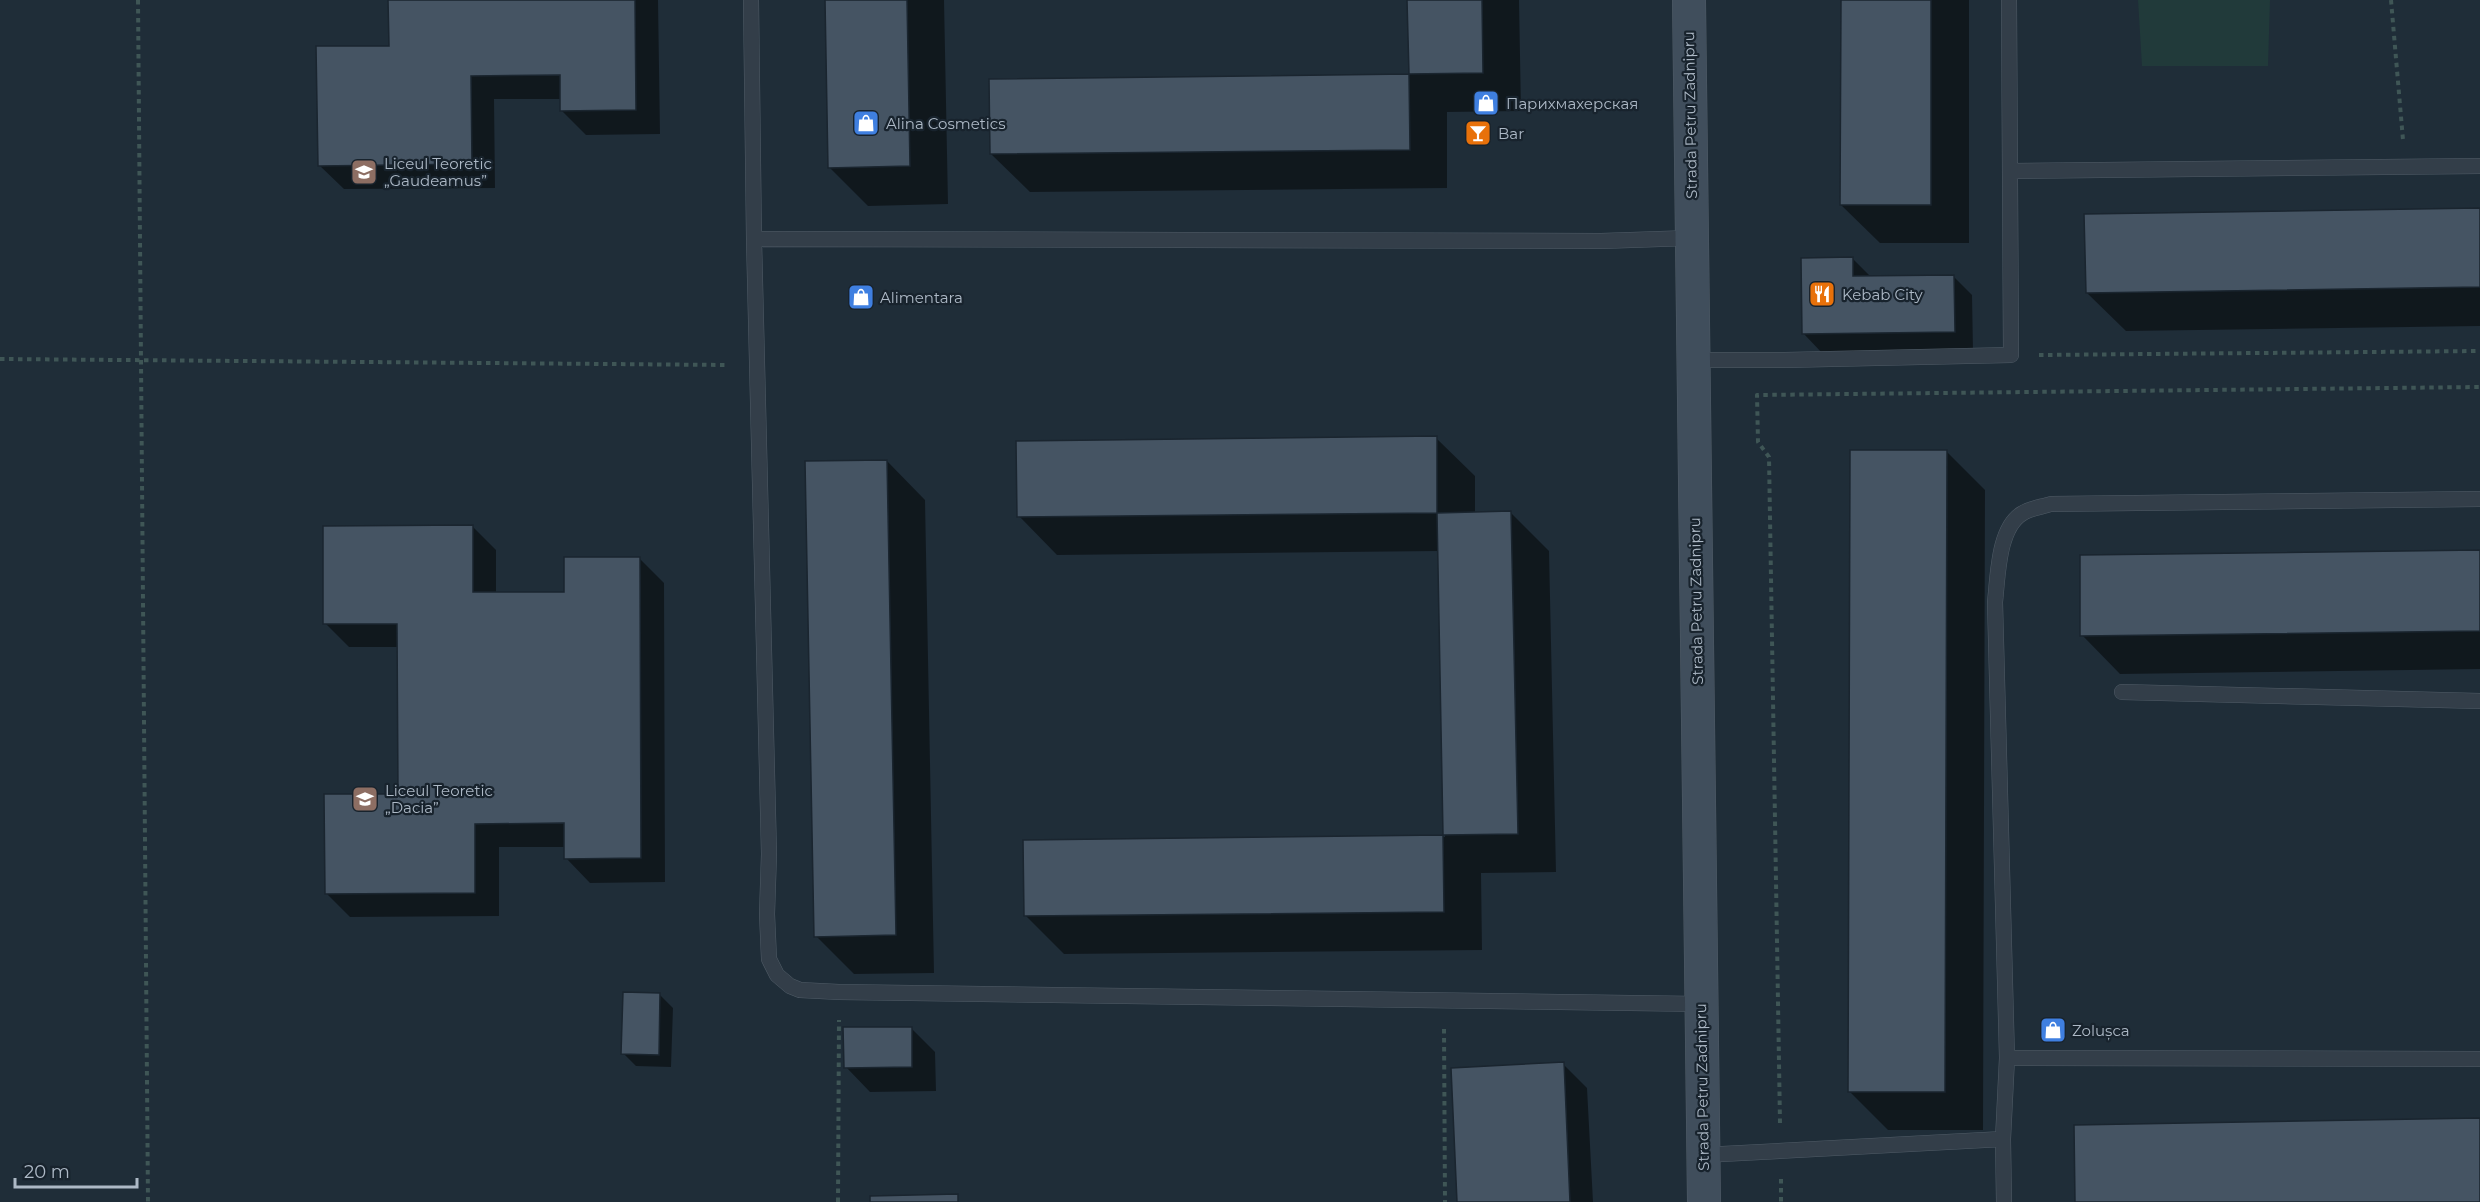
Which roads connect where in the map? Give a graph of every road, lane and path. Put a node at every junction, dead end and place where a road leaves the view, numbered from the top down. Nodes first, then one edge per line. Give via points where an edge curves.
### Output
1 (138, 0) edge
2 (751, 0) edge
3 (1689, 0) edge
4 (2009, 0) edge
5 (2391, 0) edge
6 (2480, 165) edge
7 (2405, 166) junction
8 (2011, 171) junction
9 (1690, 238) junction
10 (754, 239) junction
11 (2480, 351) edge
12 (2011, 355) junction
13 (0, 359) edge
14 (141, 360) junction
15 (1693, 360) junction
16 (758, 365) junction
17 (2480, 387) edge
18 (2480, 499) edge
19 (2122, 692) dead end
20 (2480, 701) edge
21 (839, 992) junction
22 (1444, 1000) junction
23 (1701, 1004) junction
24 (2007, 1058) junction
25 (2480, 1059) edge
26 (2003, 1139) junction
27 (1780, 1151) junction
28 (1703, 1155) junction
29 (148, 1202) edge
30 (838, 1202) edge
31 (1445, 1202) edge
32 (1704, 1202) edge
33 (1781, 1202) edge
34 (2004, 1202) edge

1 - 14 path
2 - 10 lane
3 - 9 street, Strada Petru Zadnipru
4 - 8 lane
5 - 7 path
6 - 7 lane
7 - 8 lane
8 - 12 lane
9 - 10 lane
9 - 15 street, Strada Petru Zadnipru
10 - 16 lane
11 - 12 path
12 - 15 lane
13 - 14 path
14 - 16 path
14 - 29 path
15 - 23 street, Strada Petru Zadnipru
16 - 21 lane via 769,959 777,975 790,986
17 - 27 path via 1757,395 1758,442 1769,457
18 - 24 lane via 2051,504 2023,513 2009,526 2000,557 1995,602
19 - 20 lane
21 - 22 lane
21 - 30 path
22 - 23 lane
22 - 31 path
23 - 28 street, Strada Petru Zadnipru
24 - 25 lane
24 - 26 lane
26 - 27 lane
26 - 34 lane
27 - 28 lane
27 - 33 path
28 - 32 street, Strada Petru Zadnipru

